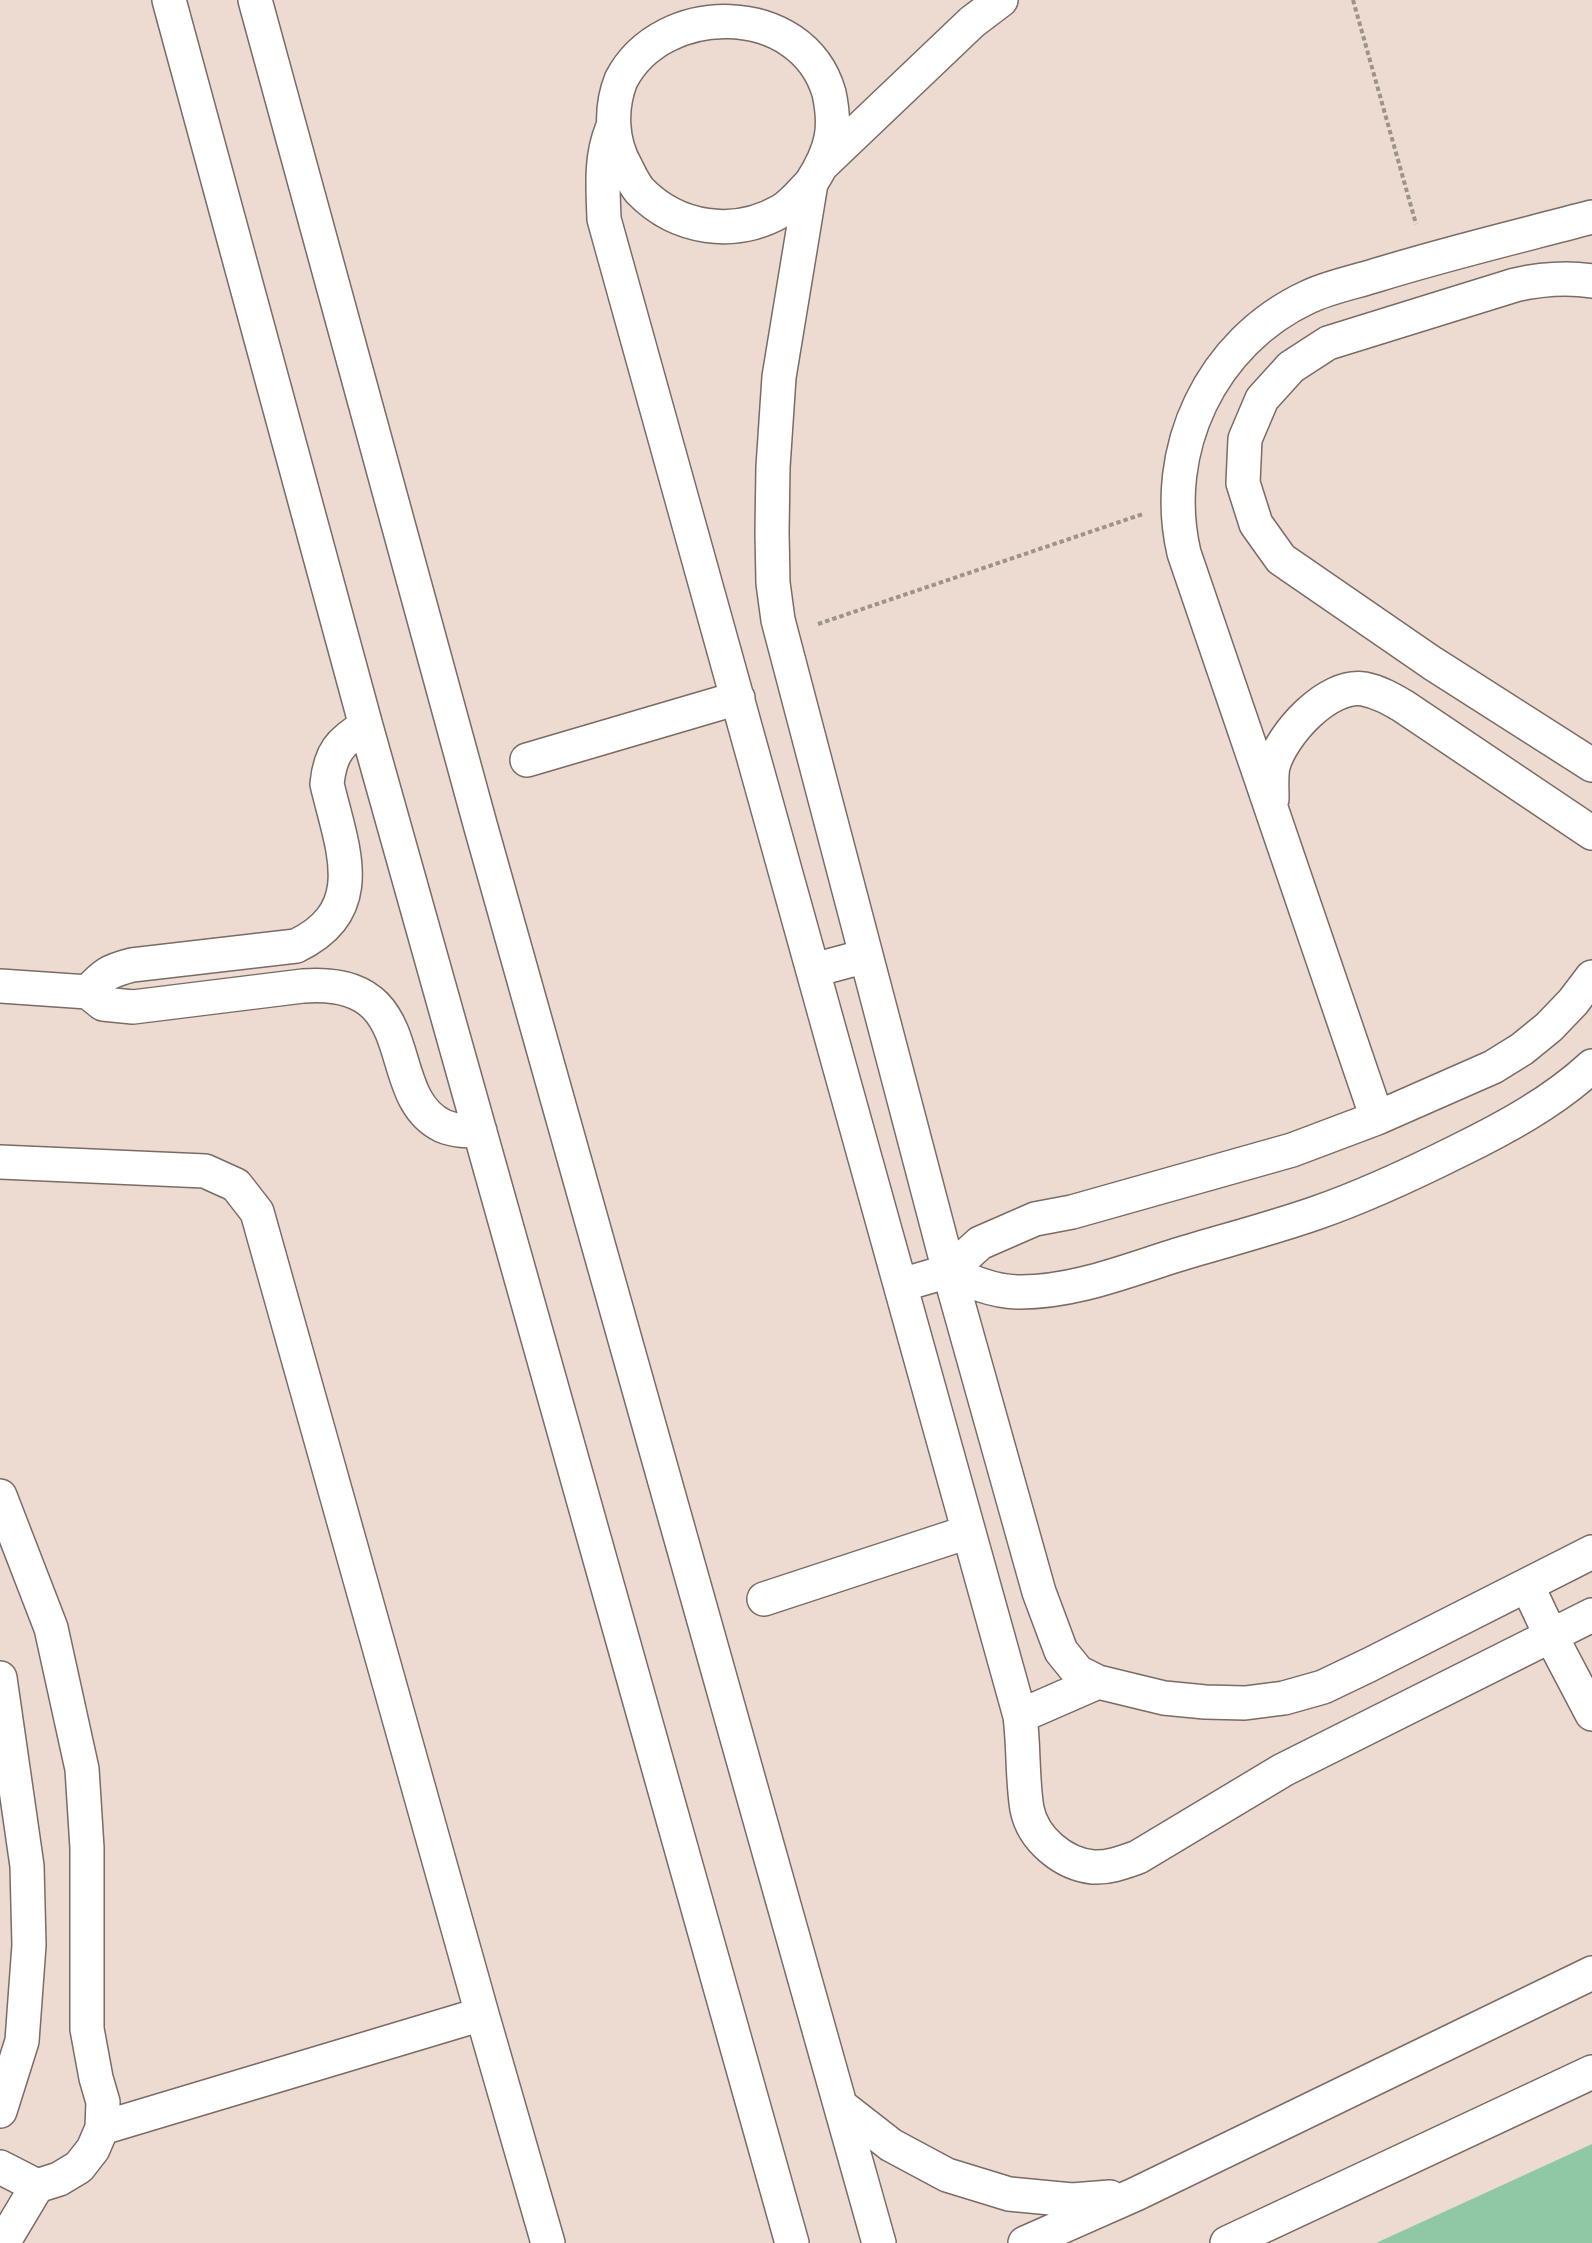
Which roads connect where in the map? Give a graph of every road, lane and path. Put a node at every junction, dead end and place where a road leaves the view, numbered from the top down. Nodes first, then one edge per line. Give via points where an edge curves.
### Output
1 (169, 0) edge
2 (255, 0) edge
3 (686, 0) edge
4 (1001, 0) edge
5 (1353, 0) edge
6 (648, 39) junction
7 (613, 124) junction
8 (817, 174) junction
9 (1592, 217) edge
10 (1531, 233) junction
11 (1426, 260) junction
12 (1544, 279) junction
13 (1592, 280) edge
14 (1177, 502) junction
15 (783, 635) junction
16 (1432, 663) junction
17 (738, 699) junction
18 (1403, 706) junction
19 (366, 726) junction
20 (527, 760) dead end
21 (1592, 765) edge
22 (1272, 809) junction
23 (1592, 833) edge
24 (867, 956) junction
25 (814, 970) junction
26 (1592, 976) edge
27 (0, 986) edge
28 (88, 992) junction
29 (1592, 1066) edge
30 (1377, 1118) junction
31 (480, 1131) junction
32 (0, 1162) edge
33 (949, 1271) junction
34 (901, 1285) junction
35 (0, 1496) edge
36 (968, 1532) junction
37 (1592, 1552) edge
38 (1527, 1585) junction
39 (764, 1599) dead end
40 (1592, 1615) edge
41 (1551, 1636) junction
42 (0, 1678) edge
43 (1098, 1682) junction
44 (1592, 1714) edge
45 (1020, 1716) junction
46 (8, 1790) edge
47 (1592, 1974) edge
48 (482, 2014) junction
49 (1592, 2072) edge
50 (841, 2106) junction
51 (0, 2111) edge
52 (102, 2128) junction
53 (0, 2167) edge
54 (37, 2186) junction
55 (1136, 2194) junction
56 (3, 2243) edge
57 (548, 2243) edge
58 (792, 2243) edge
59 (879, 2243) edge
60 (1025, 2243) edge
61 (1227, 2243) edge

1 - 19 street
2 - 50 street via 480,824
3 - 6 street
4 - 8 street via 972,22
5 - 11 path
6 - 7 street via 628,63 616,93
6 - 8 street via 674,20 704,10 734,10 763,17 789,32 810,52 825,78 832,107 831,137
7 - 8 street via 619,155 639,189 669,214 706,227 746,226 782,211
7 - 17 street via 604,149 604,219
8 - 15 street via 779,377 772,532 773,584
9 - 10 street
10 - 11 street
10 - 12 street
11 - 14 street via 1308,296 1264,323 1234,352 1199,402 1182,451
12 - 13 street
12 - 16 street via 1328,343 1291,367 1262,399 1245,439 1243,483 1256,524 1281,559
14 - 15 path
14 - 22 street via 1184,553
15 - 24 street
16 - 18 street
16 - 21 street
17 - 20 street
17 - 25 street
18 - 22 street via 1362,689 1341,691 1322,703 1291,730 1280,748 1273,768
18 - 23 street
19 - 28 street via 338,747 328,771 327,784 346,874 340,907 329,924 314,938 296,946 117,969 102,976
19 - 31 street
22 - 30 street
24 - 25 street
24 - 33 street
25 - 34 street
26 - 30 street via 1565,1011 1522,1049 1493,1067
27 - 28 street
28 - 31 street via 103,1004 133,1007 323,985 341,988 375,1006 387,1021 413,1093 429,1116 443,1126
29 - 33 street via 1532,1112 1479,1141 1315,1214 1079,1285 1009,1291 978,1286
30 - 33 street via 1292,1150 1035,1219 980,1244
31 - 58 street
32 - 48 street via 205,1171 236,1185 257,1212
33 - 34 street
33 - 43 street via 1039,1592 1061,1651 1078,1672
34 - 36 street
35 - 52 street via 51,1628 82,1769 87,1848 87,2029 103,2102
36 - 39 street
36 - 45 street
37 - 38 street
38 - 41 street
38 - 43 street via 1323,1687 1284,1698 1245,1703 1205,1702 1164,1698
40 - 41 street
41 - 44 street
41 - 45 street via 1283,1770 1138,1857 1117,1865 1094,1867 1071,1861 1051,1849 1036,1831 1028,1810
42 - 46 street
43 - 45 street
46 - 51 street via 27,1866 29,1945 22,2041
47 - 55 street
48 - 52 street
48 - 57 street
49 - 61 street
50 - 55 street via 891,2145 947,2175 1009,2193 1072,2200
50 - 59 street
52 - 54 street via 93,2149 78,2167
53 - 54 street
54 - 56 street
55 - 60 street

